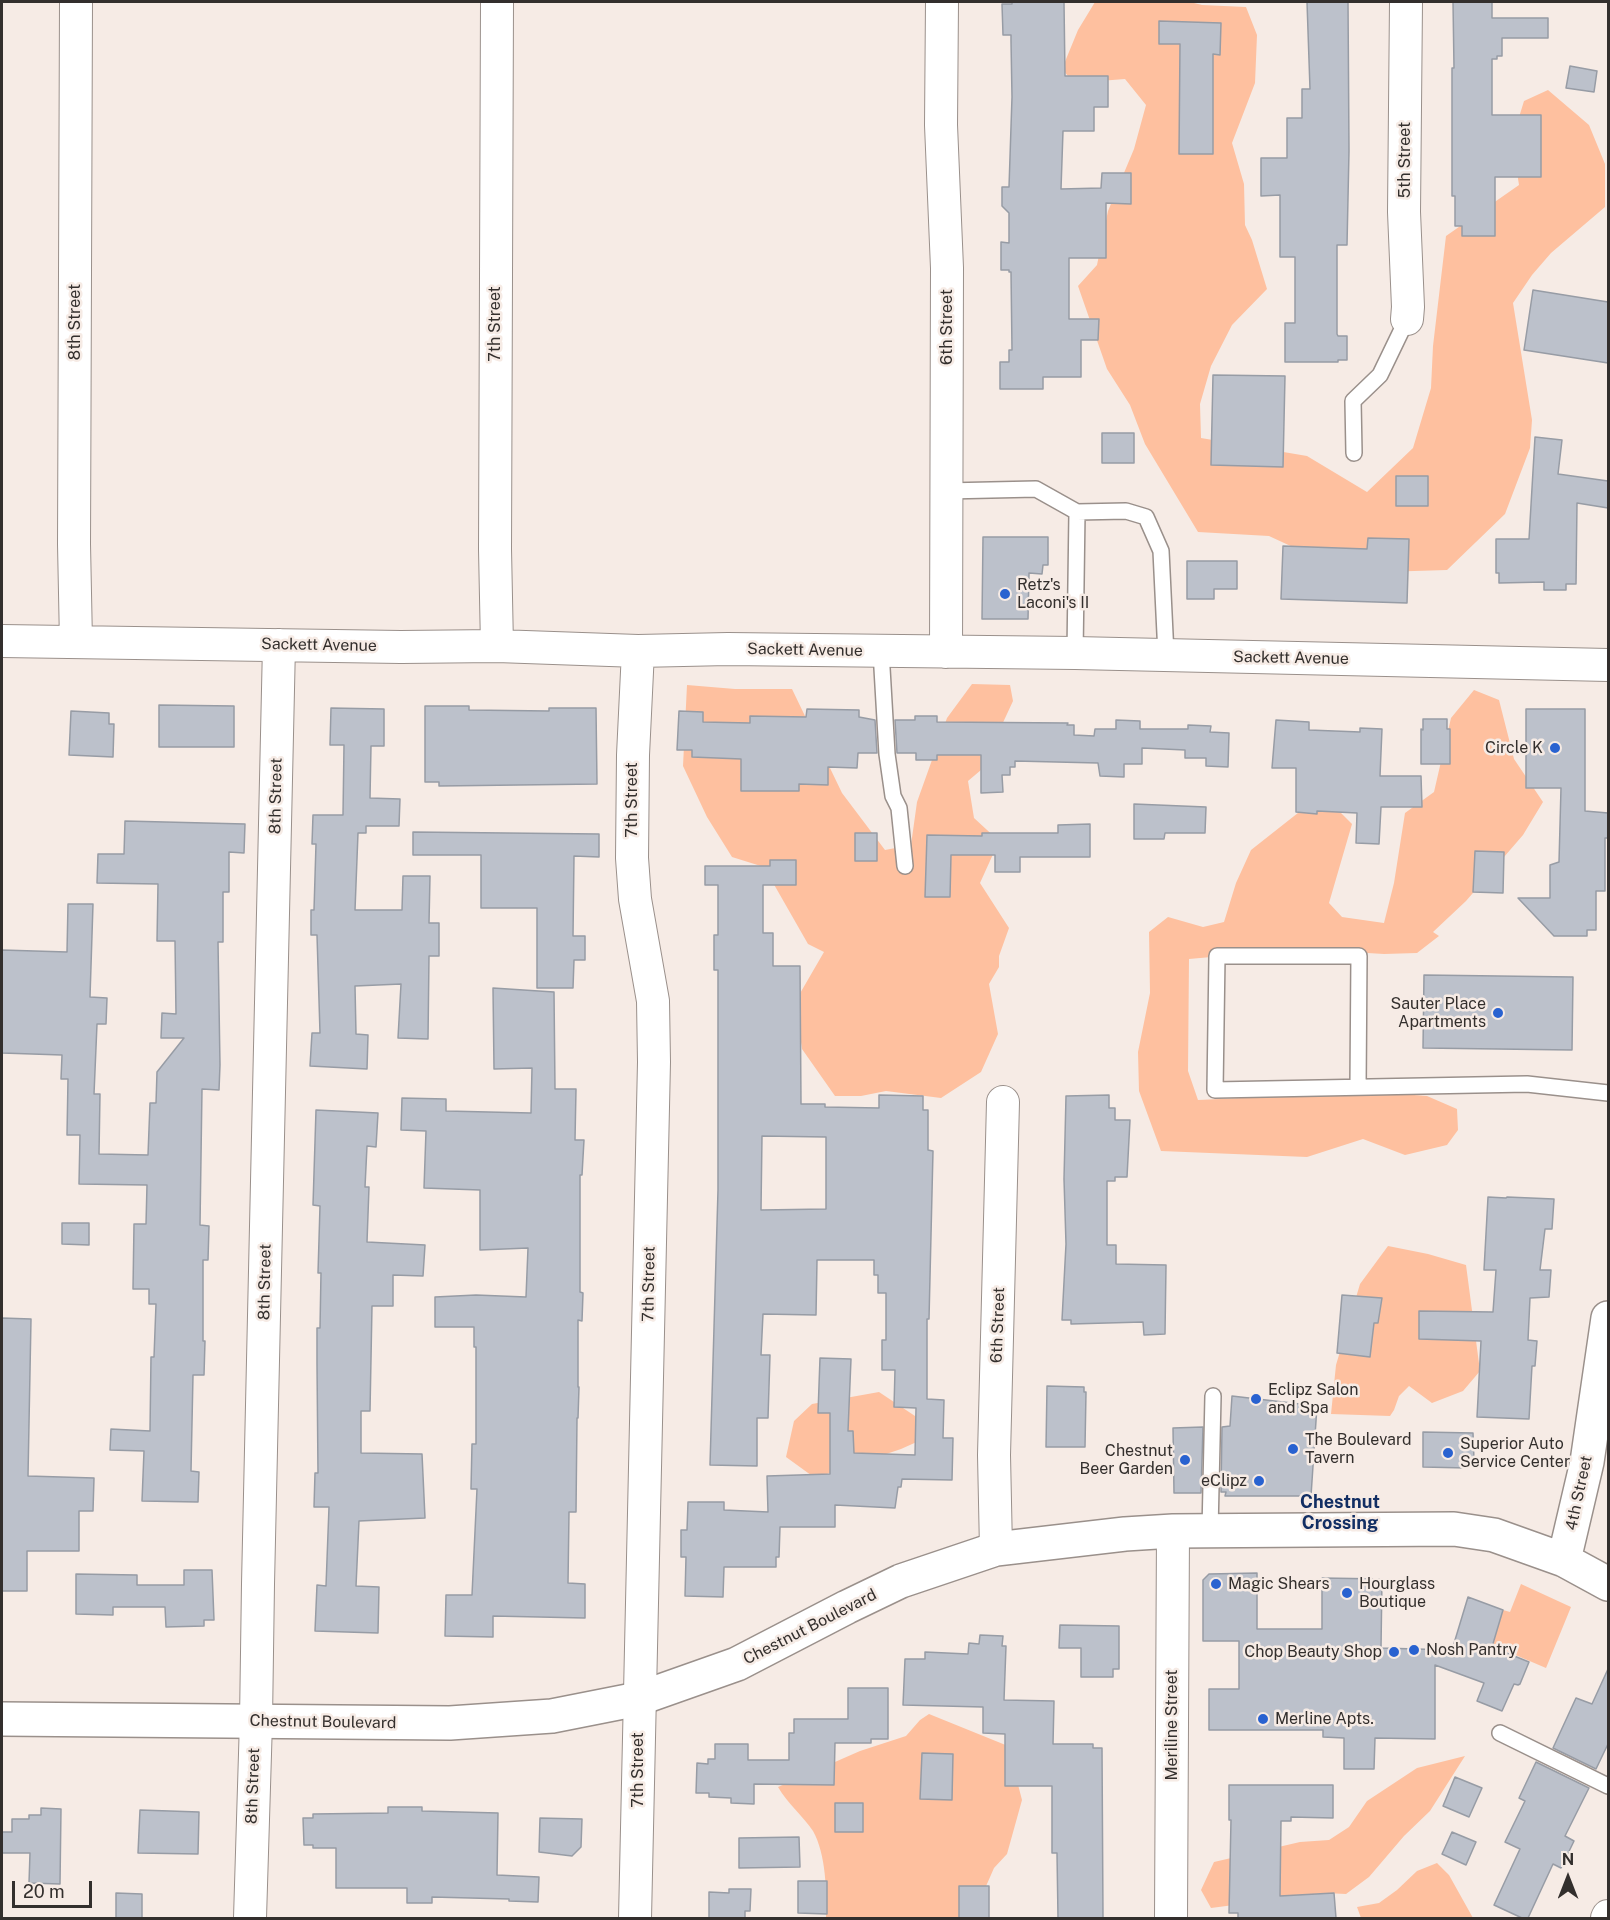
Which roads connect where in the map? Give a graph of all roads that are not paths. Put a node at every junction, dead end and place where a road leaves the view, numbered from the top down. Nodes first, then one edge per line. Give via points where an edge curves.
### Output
1 (76, 2) edge
2 (497, 2) edge
3 (942, 2) edge
4 (1406, 2) edge
5 (1407, 319) joint
6 (1354, 453) dead end
7 (946, 491) junction
8 (1077, 513) junction
9 (2, 641) edge
10 (76, 642) junction
11 (279, 645) junction
12 (497, 646) junction
13 (638, 651) junction
14 (882, 651) junction
15 (946, 652) junction
16 (1075, 653) junction
17 (1166, 655) junction
18 (1608, 665) edge
19 (905, 866) dead end
20 (1358, 1087) junction
21 (1608, 1093) edge
22 (1004, 1102) dead end
23 (1608, 1318) edge
24 (1212, 1396) dead end
25 (1173, 1531) junction
26 (1210, 1531) junction
27 (996, 1548) junction
28 (1564, 1560) junction
29 (1608, 1584) edge
30 (638, 1699) junction
31 (2, 1719) edge
32 (256, 1721) junction
33 (1500, 1733) dead end
34 (1608, 1786) edge
35 (250, 1918) edge
36 (635, 1918) edge
37 (1171, 1918) edge

1 - 10 street, 8th Street
2 - 12 street, 7th Street
3 - 7 street, 6th Street
4 - 5 street, 5th Street
5 - 6 lane via 1380,375 1353,401
7 - 8 lane via 1036,489
7 - 15 street, 6th Street
8 - 16 lane
8 - 17 lane via 1126,511 1146,517 1161,551
9 - 10 street, Sackett Avenue
10 - 11 street, Sackett Avenue
11 - 12 street, Sackett Avenue
11 - 32 street, 8th Street
12 - 13 street, Sackett Avenue
13 - 14 street, Sackett Avenue
13 - 30 street, 7th Street via 632,858 652,1001 654,1062
14 - 15 street, Sackett Avenue
14 - 19 lane via 887,754 893,796 899,808
15 - 16 street, Sackett Avenue
16 - 17 street, Sackett Avenue
17 - 18 street, Sackett Avenue
20 - 20 lane via 1215,1090 1217,956 1359,956
20 - 21 lane via 1527,1083
22 - 27 street, 6th Street via 994,1444
23 - 28 street, 4th Street via 1587,1462
24 - 26 lane
25 - 26 street, Chestnut Boulevard
25 - 27 street, Chestnut Boulevard
25 - 37 street, Meriline Street
26 - 28 street, Chestnut Boulevard via 1454,1529 1494,1535
27 - 30 street, Chestnut Boulevard via 901,1581 737,1664
28 - 29 street, Chestnut Boulevard
30 - 32 street, Chestnut Boulevard via 552,1716 461,1722
30 - 36 street, 7th Street
31 - 32 street, Chestnut Boulevard
32 - 35 street, 8th Street
33 - 34 lane

